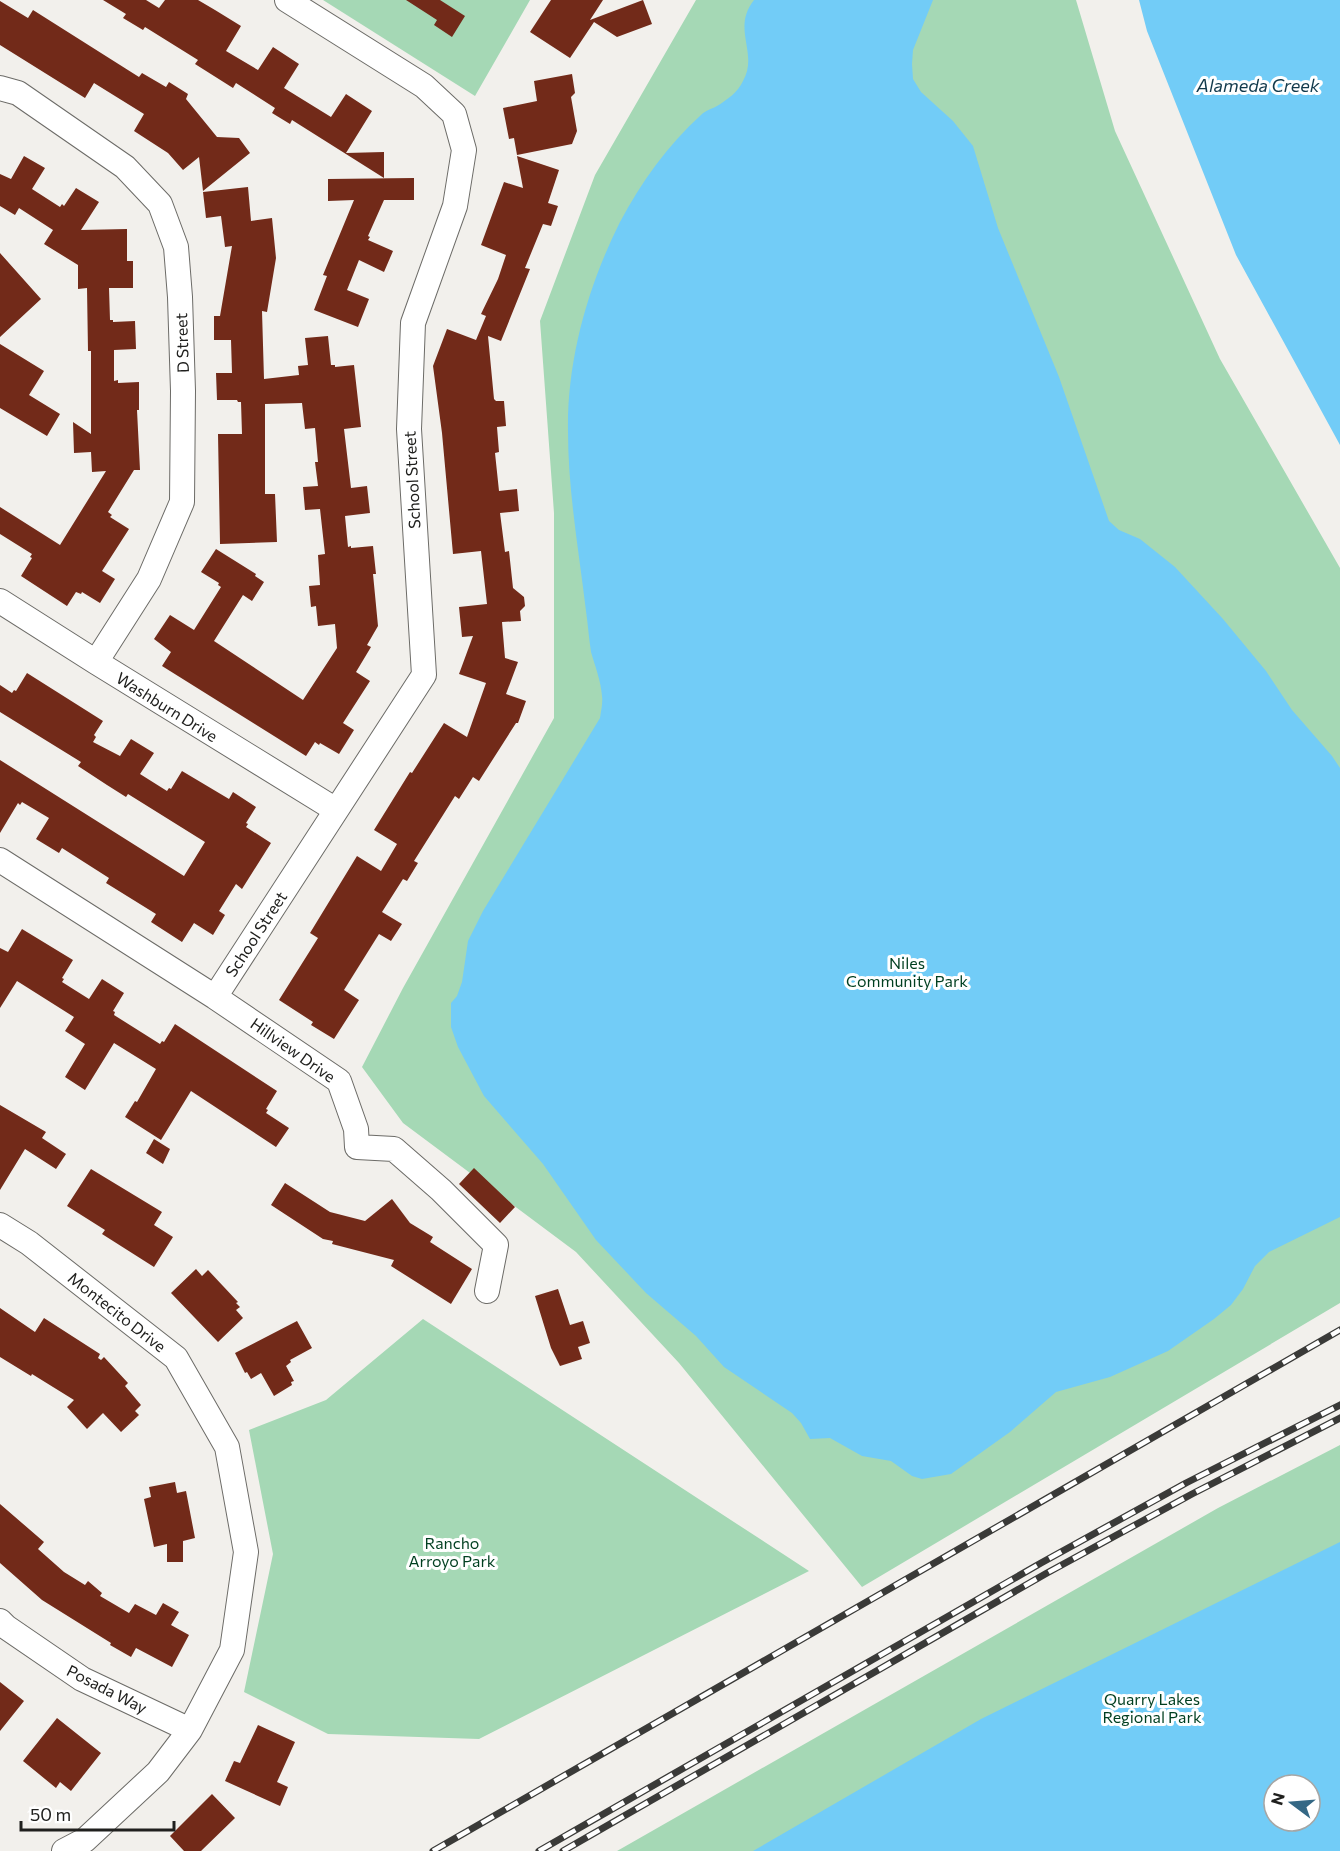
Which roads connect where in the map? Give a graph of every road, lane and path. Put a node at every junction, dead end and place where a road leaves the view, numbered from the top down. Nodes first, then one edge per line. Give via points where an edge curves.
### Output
1 (287, 0) edge
2 (0, 88) edge
3 (0, 601) edge
4 (96, 662) junction
5 (336, 810) junction
6 (0, 861) edge
7 (215, 997) junction
8 (0, 1225) edge
9 (487, 1291) dead end
10 (0, 1621) edge
11 (190, 1730) junction
12 (64, 1851) edge

1 - 5 street, School Street via 424,86 454,114 464,150 455,206 413,323 409,429 424,675
2 - 4 street, D Street via 18,93 125,167 160,204 176,247 183,391 182,502 149,579
3 - 4 street, Washburn Drive
4 - 5 street, Washburn Drive
5 - 7 street, School Street
6 - 7 street, Hillview Drive
7 - 9 street, Hillview Drive via 339,1081 356,1129 357,1148 394,1149 496,1245
8 - 11 street, Montecito Drive via 176,1358 228,1447 246,1552 232,1650
10 - 11 street, Posada Way via 82,1679
11 - 12 street, Montecito Drive via 158,1772 85,1840

